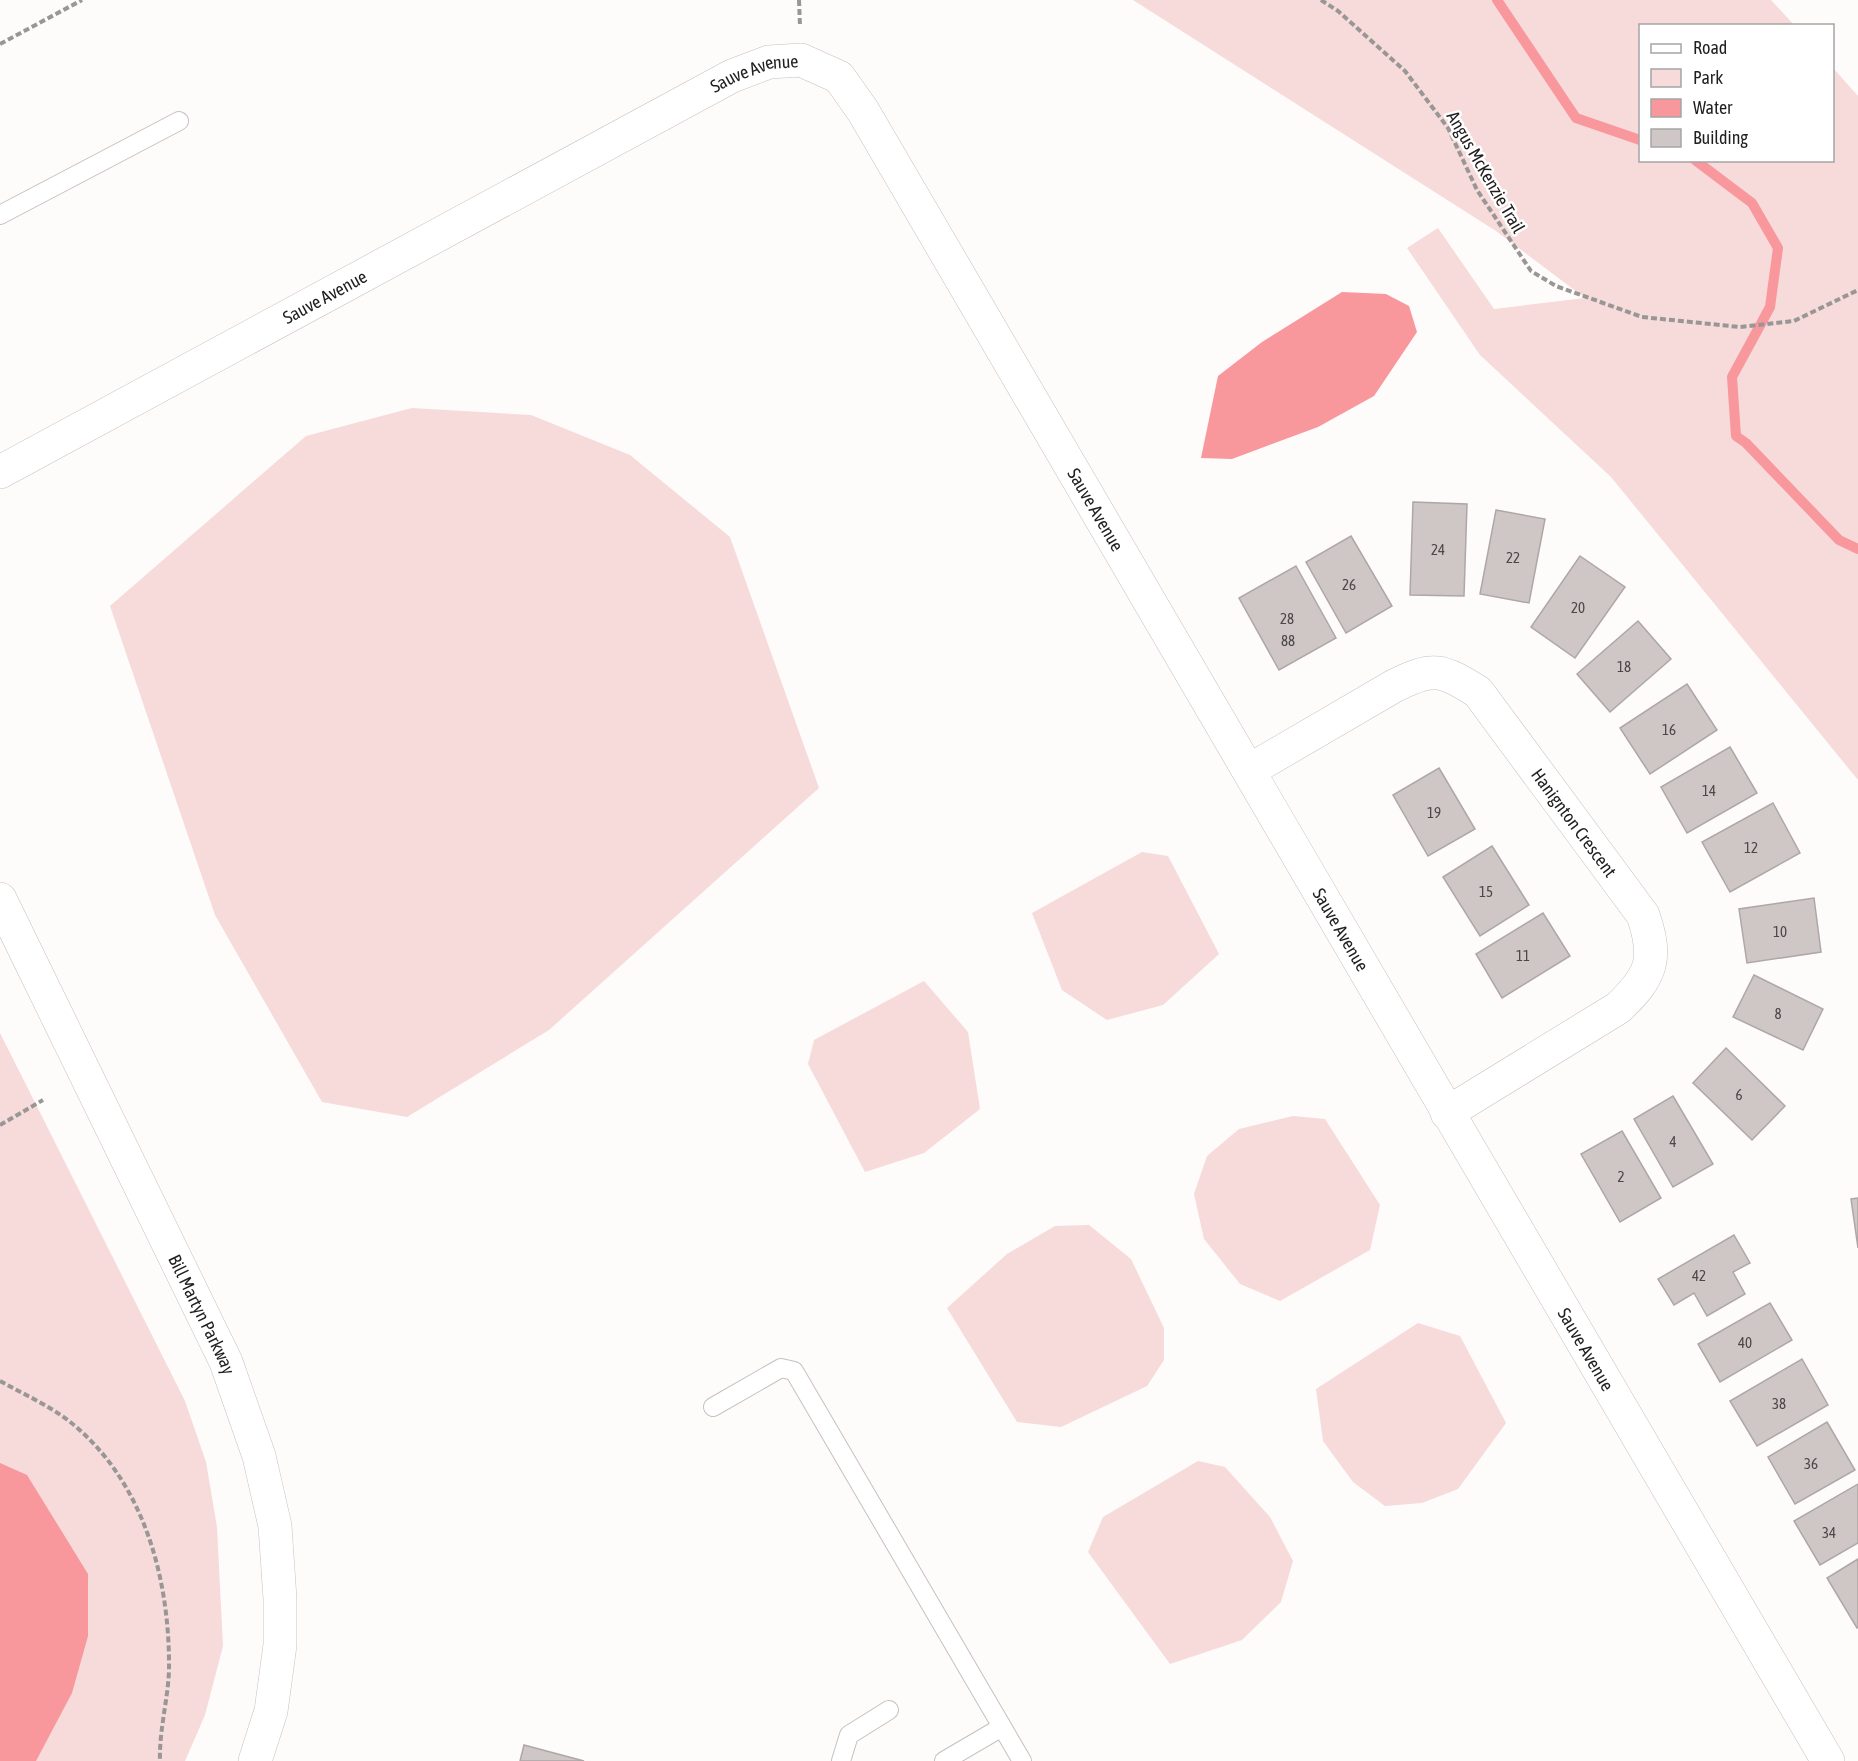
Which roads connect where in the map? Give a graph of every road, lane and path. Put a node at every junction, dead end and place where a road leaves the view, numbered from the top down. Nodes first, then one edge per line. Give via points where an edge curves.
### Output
1 (82, 0) edge
2 (1321, 0) edge
3 (0, 44) edge
4 (179, 121) dead end
5 (0, 215) edge
6 (1858, 291) edge
7 (0, 472) edge
8 (1250, 770) junction
9 (0, 899) edge
10 (43, 1100) dead end
11 (1447, 1113) junction
12 (0, 1125) edge
13 (0, 1381) edge
14 (713, 1407) dead end
15 (889, 1710) dead end
16 (1002, 1727) junction
17 (160, 1761) edge
18 (255, 1761) edge
19 (842, 1761) edge
20 (944, 1761) edge
21 (1022, 1761) edge
22 (1828, 1761) edge

1 - 3 path
2 - 6 path, Angus McKenzie Trail via 1404,71 1448,128 1478,190 1531,271 1556,286 1642,317 1740,327 1794,321
4 - 5 lane
7 - 8 street, Sauve Avenue via 732,76 769,62 801,60 839,77 863,111
8 - 11 street, Sauve Avenue
8 - 11 street, Hanignton Crescent via 1414,676 1436,671 1458,679 1478,692 1643,915 1652,940 1649,969 1636,991 1618,1008
9 - 18 street, Bill Martyn Parkway via 226,1362 259,1456 275,1526 280,1645 271,1711
10 - 12 path
11 - 22 street, Sauve Avenue
13 - 17 path via 74,1425 114,1468 137,1506 152,1545 168,1629 169,1672
14 - 16 lane via 781,1368 794,1371
15 - 19 lane via 849,1734
16 - 20 lane
16 - 21 lane

